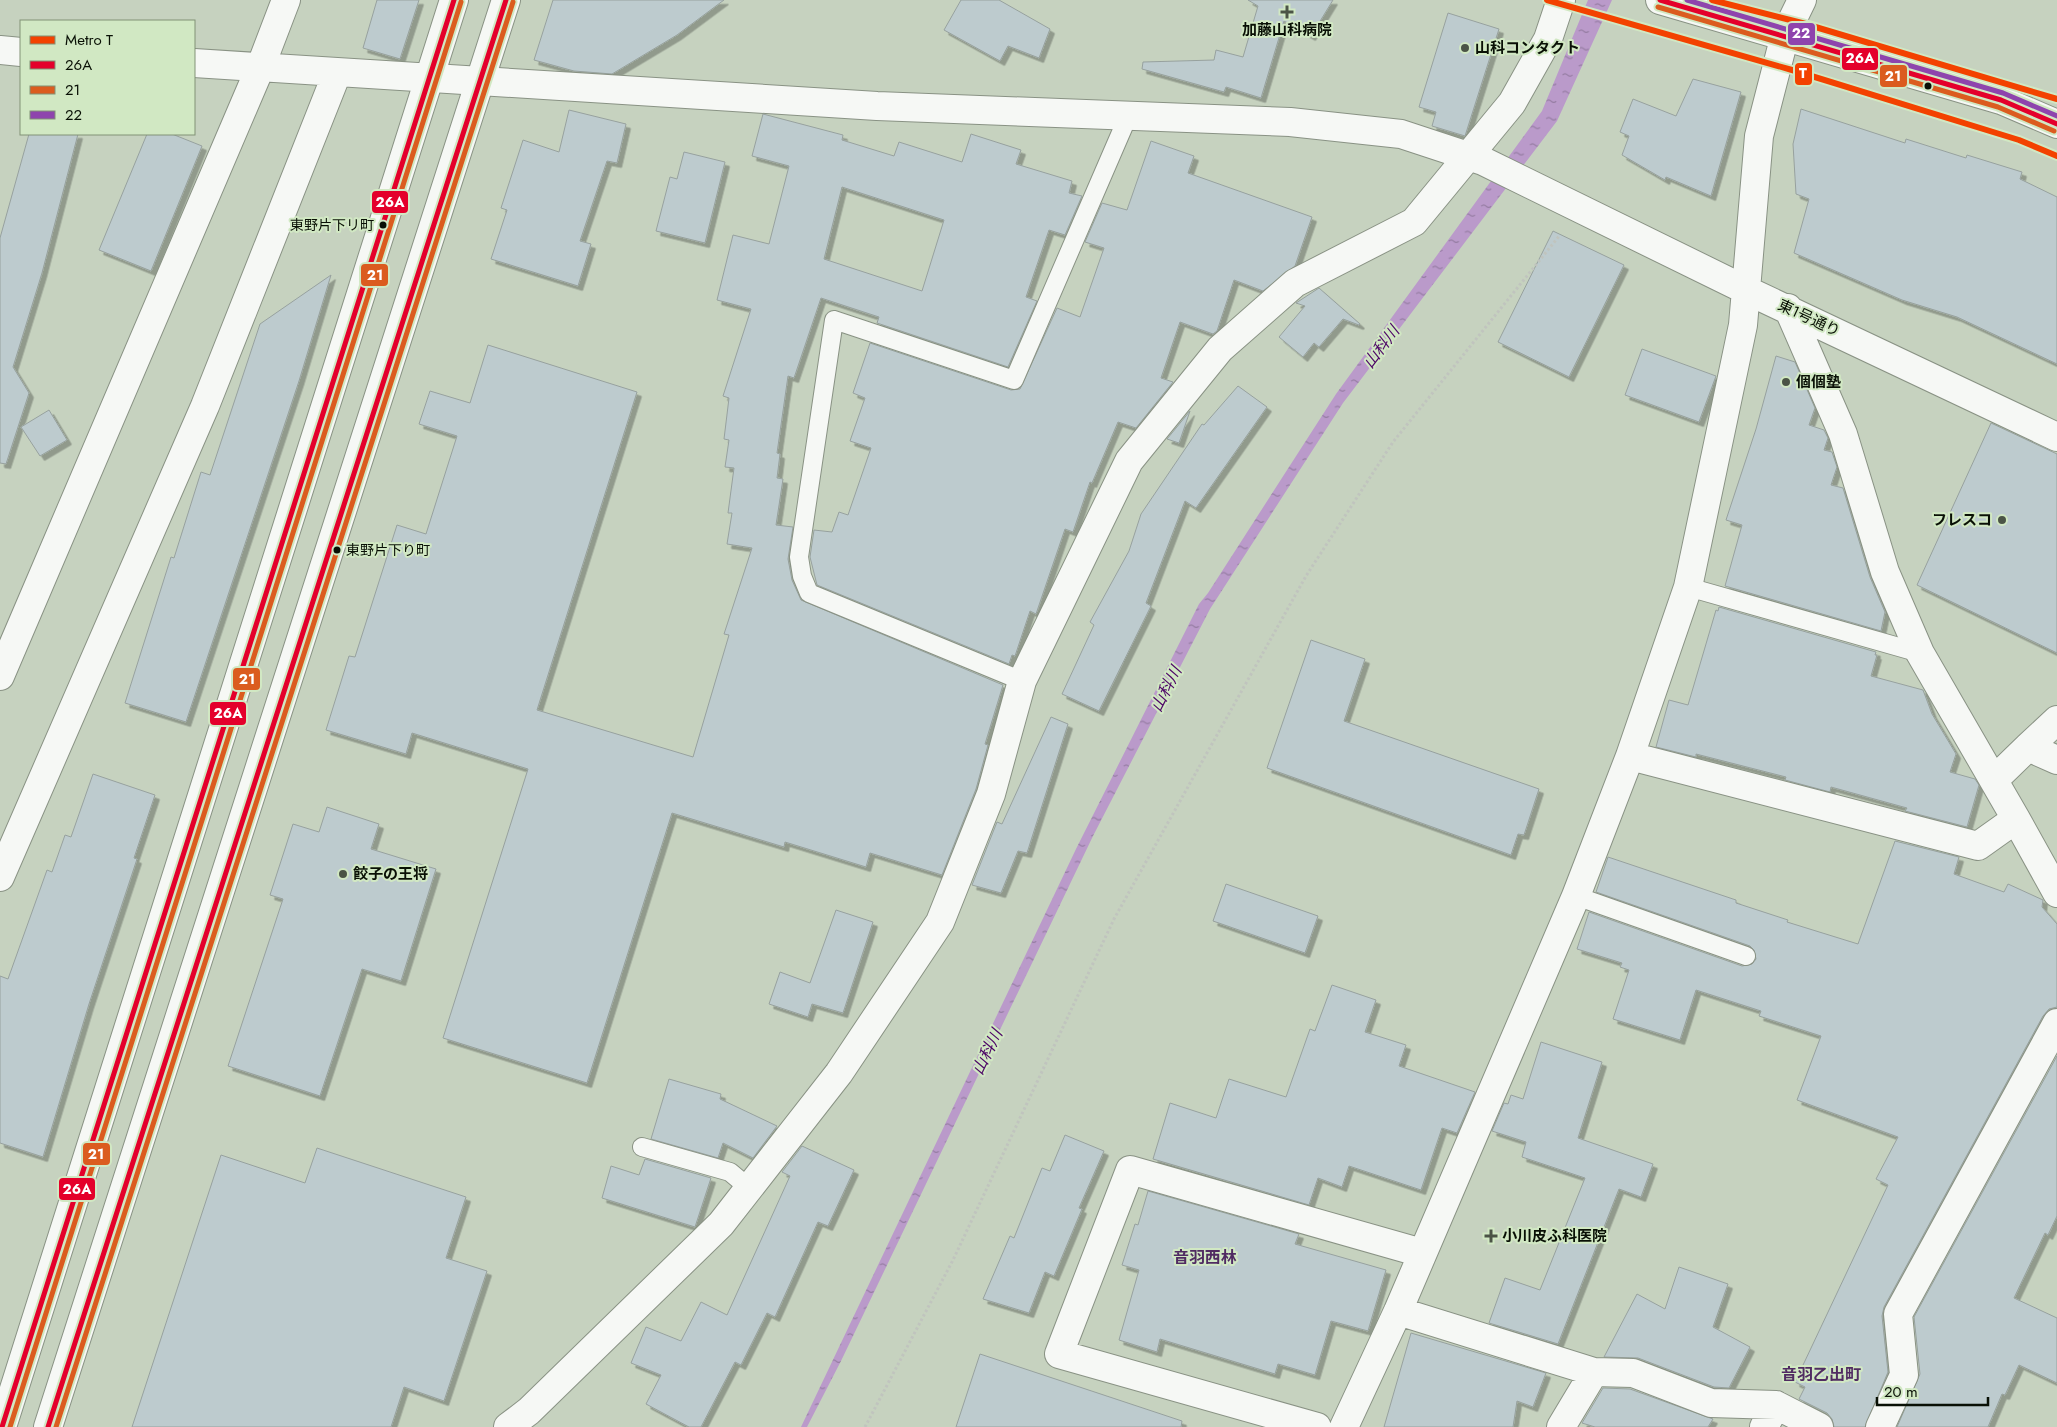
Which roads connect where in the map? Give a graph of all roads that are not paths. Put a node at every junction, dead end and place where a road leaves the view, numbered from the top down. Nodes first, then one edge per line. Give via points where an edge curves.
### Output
1 (286, 0) edge
2 (454, 0) edge
3 (506, 0) edge
4 (1561, 0) edge
5 (1662, 0) edge
6 (1802, 0) edge
7 (1785, 35) junction
8 (0, 50) edge
9 (20, 52) edge
10 (195, 63) edge
11 (260, 68) junction
12 (336, 73) junction
13 (429, 78) junction
14 (480, 81) junction
15 (1129, 114) junction
16 (2057, 124) edge
17 (1475, 158) junction
18 (1746, 290) junction
19 (1788, 308) junction
20 (2057, 436) edge
21 (1688, 587) junction
22 (1920, 653) junction
23 (0, 676) edge
24 (1022, 681) junction
25 (2057, 720) edge
26 (2028, 747) junction
27 (1630, 756) junction
28 (2057, 760) edge
29 (1994, 780) junction
30 (2016, 818) junction
31 (0, 877) edge
32 (2057, 893) edge
33 (1576, 896) junction
34 (1746, 956) dead end
35 (2057, 1023) edge
36 (642, 1146) dead end
37 (749, 1188) junction
38 (1422, 1253) junction
39 (1398, 1311) junction
40 (1594, 1372) junction
41 (1770, 1416) edge
42 (2, 1427) edge
43 (48, 1427) edge
44 (508, 1427) edge
45 (1317, 1427) edge
46 (1344, 1427) edge
47 (1561, 1427) edge
48 (1819, 1427) edge
49 (1880, 1427) edge

1 - 11 main road
2 - 13 main road
3 - 14 main road
4 - 17 main road via 1548,39 1512,103
5 - 7 main road
6 - 7 main road
7 - 16 main road via 2001,100
7 - 18 main road via 1760,136
8 - 9 main road
10 - 11 main road, 東1号通り
11 - 12 main road, 東1号通り
11 - 23 main road
12 - 13 main road, 東1号通り
12 - 31 main road via 205,406
13 - 14 main road, 東1号通り
13 - 42 main road
14 - 15 main road, 東1号通り via 877,106
14 - 43 main road
15 - 17 main road, 東1号通り via 1290,122 1401,134
15 - 24 lane via 1014,380 834,320 799,557 809,593
17 - 18 main road, 東1号通り
17 - 24 main road via 1414,222 1295,284 1220,349 1129,461
18 - 19 main road, 東1号通り
18 - 21 main road via 1743,325
19 - 20 main road, 東1号通り
19 - 22 main road via 1843,434 1885,572
21 - 22 lane
21 - 27 main road
22 - 29 main road
24 - 37 main road via 992,794 940,922 840,1073
25 - 26 main road
26 - 28 main road
26 - 29 main road
27 - 30 main road via 1978,846
27 - 33 main road
29 - 30 main road
30 - 32 main road
33 - 34 lane
33 - 38 main road
35 - 49 main road via 1898,1314 1904,1375
36 - 37 lane via 730,1172
37 - 44 main road via 721,1224 529,1411
38 - 39 main road
38 - 45 main road via 1130,1170 1059,1354
39 - 40 main road
39 - 46 main road
40 - 41 main road via 1633,1373 1711,1402
40 - 47 main road
41 - 48 main road

